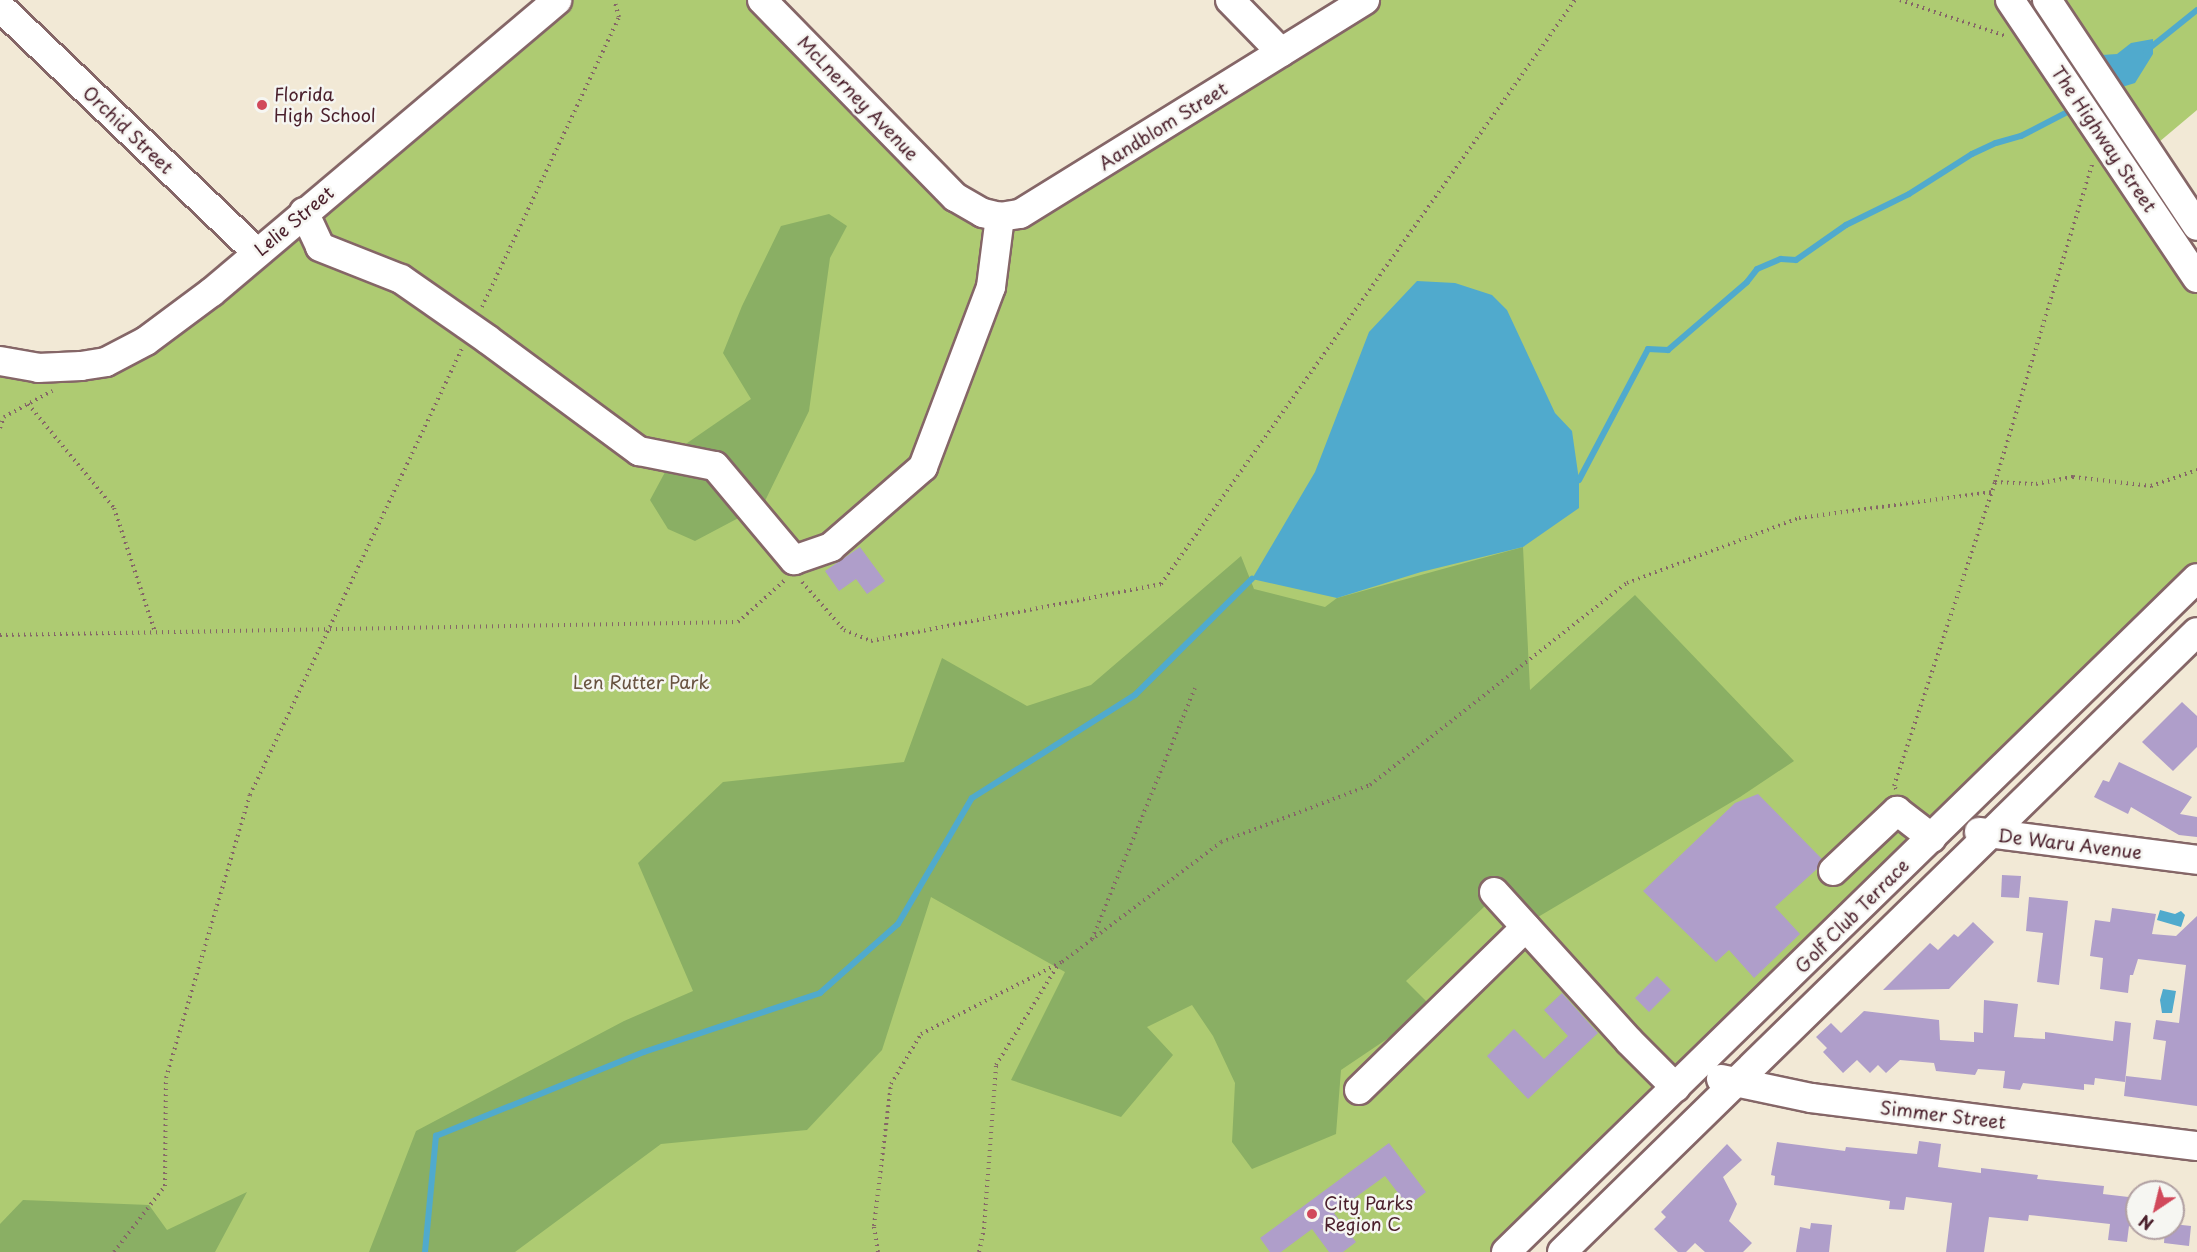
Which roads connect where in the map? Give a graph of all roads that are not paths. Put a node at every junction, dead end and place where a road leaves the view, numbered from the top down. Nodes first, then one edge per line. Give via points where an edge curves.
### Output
1 (557, 0) edge
2 (762, 0) edge
3 (1230, 0) edge
4 (1365, 0) edge
5 (2010, 0) edge
6 (2047, 0) edge
7 (0, 7) edge
8 (1281, 52) junction
9 (304, 212) junction
10 (1000, 217) junction
11 (2197, 226) edge
12 (256, 252) junction
13 (2197, 278) edge
14 (0, 361) edge
15 (2197, 578) edge
16 (2197, 632) edge
17 (1937, 832) junction
18 (1991, 834) junction
19 (2197, 860) edge
20 (1833, 871) dead end
21 (1494, 892) dead end
22 (1526, 927) junction
23 (1684, 1081) junction
24 (1734, 1081) junction
25 (1359, 1090) dead end
26 (2197, 1146) edge
27 (1506, 1252) edge
28 (1562, 1252) edge

1 - 9 street, Lelie Street
2 - 10 street, McLnerney Avenue via 955,196 983,213
3 - 8 street
4 - 8 street, Aandblom Street
5 - 13 street, The Highway Street
6 - 11 street, The Highway Street
7 - 12 street, Orchid Street
8 - 10 street, Aandblom Street via 1020,214
9 - 10 street via 320,247 401,279 639,451 715,466 794,560 831,547 923,467 991,287
9 - 12 street, Lelie Street
12 - 14 street, Lelie Street via 212,292 117,357 57,369
15 - 17 street, Golf Club Terrace
16 - 18 street, Golf Club Terrace
17 - 18 street, De Waru Avenue
17 - 20 street via 1897,811
17 - 23 street, Golf Club Terrace
18 - 19 street, De Waru Avenue
18 - 24 street, Golf Club Terrace
21 - 22 street
22 - 23 street via 1629,1041
22 - 25 street
23 - 24 street, Simmer Street
23 - 27 street, Golf Club Terrace
24 - 26 street, Simmer Street via 1811,1098
24 - 28 street, Golf Club Terrace

